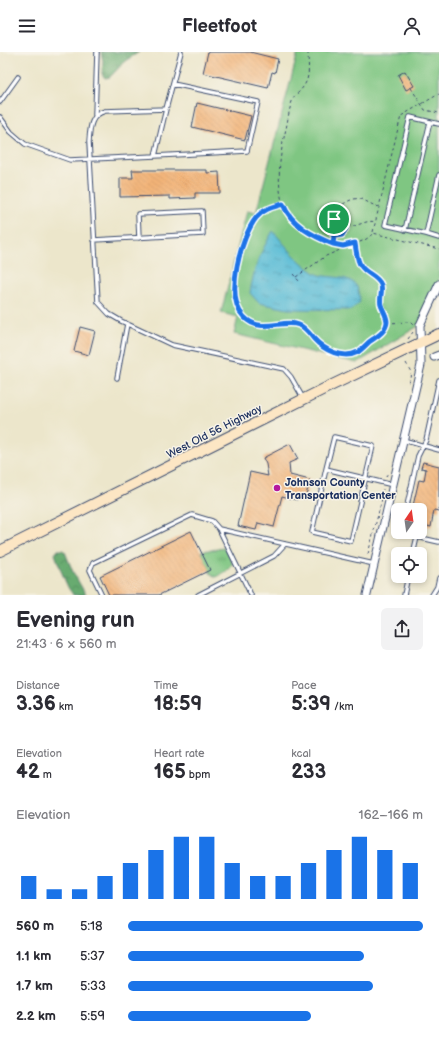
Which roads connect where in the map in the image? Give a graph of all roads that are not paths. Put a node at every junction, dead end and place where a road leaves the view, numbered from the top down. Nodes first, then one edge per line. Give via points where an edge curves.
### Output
1 (181, 52) edge
2 (97, 53) edge
3 (18, 77) dead end
4 (173, 84) junction
5 (0, 102) edge
6 (166, 110) junction
7 (95, 115) junction
8 (0, 117) edge
9 (430, 122) junction
10 (439, 124) edge
11 (155, 156) junction
12 (89, 159) junction
13 (439, 176) edge
14 (405, 230) junction
15 (426, 234) junction
16 (139, 238) junction
17 (439, 238) edge
18 (94, 240) junction
19 (439, 284) edge
20 (437, 293) edge
21 (127, 324) junction
22 (439, 334) edge
23 (420, 342) junction
24 (117, 378) dead end
25 (439, 380) edge
26 (304, 399) junction
27 (403, 440) junction
28 (422, 446) junction
29 (439, 450) edge
30 (326, 470) junction
31 (366, 478) junction
32 (393, 485) junction
33 (408, 503) edge
34 (219, 529) junction
35 (426, 539) edge
36 (439, 542) edge
37 (285, 544) junction
38 (0, 551) edge
39 (374, 564) junction
40 (242, 573) junction
41 (439, 578) edge
42 (407, 583) edge
43 (102, 595) edge
44 (198, 595) edge
45 (251, 595) edge
46 (367, 595) edge
47 (404, 595) edge
48 (432, 595) edge

1 - 4 lane
2 - 7 lane
3 - 5 lane
4 - 6 lane
4 - 11 lane via 258,102 247,151
6 - 7 lane via 105,111
6 - 11 lane
7 - 12 lane via 90,129
8 - 12 lane via 11,132 25,144 70,160
9 - 10 lane
9 - 14 lane
9 - 14 lane via 410,117 385,225
11 - 12 lane
12 - 18 lane
13 - 15 lane
14 - 15 lane
15 - 17 lane
16 - 16 lane via 203,234 202,211 138,214
16 - 18 lane
18 - 21 lane via 98,302 109,314
19 - 20 street
20 - 23 street via 422,319
21 - 24 lane
21 - 26 lane via 172,345 280,367 288,372
22 - 23 main road, West Old 56 Highway
23 - 26 main road, West Old 56 Highway
23 - 27 street via 421,365
25 - 28 lane via 426,440
26 - 38 main road, West Old 56 Highway
27 - 28 lane
27 - 32 street
28 - 29 lane
28 - 33 lane
30 - 31 lane
30 - 31 lane via 334,437 373,446
30 - 31 lane via 312,532 351,541
31 - 32 lane
32 - 39 street
34 - 37 lane
34 - 40 lane
34 - 43 lane via 212,521 192,514 93,563 90,570
35 - 36 lane
37 - 39 lane
37 - 40 lane via 274,556
39 - 46 street
40 - 44 lane
40 - 45 lane
41 - 48 lane
42 - 47 lane

